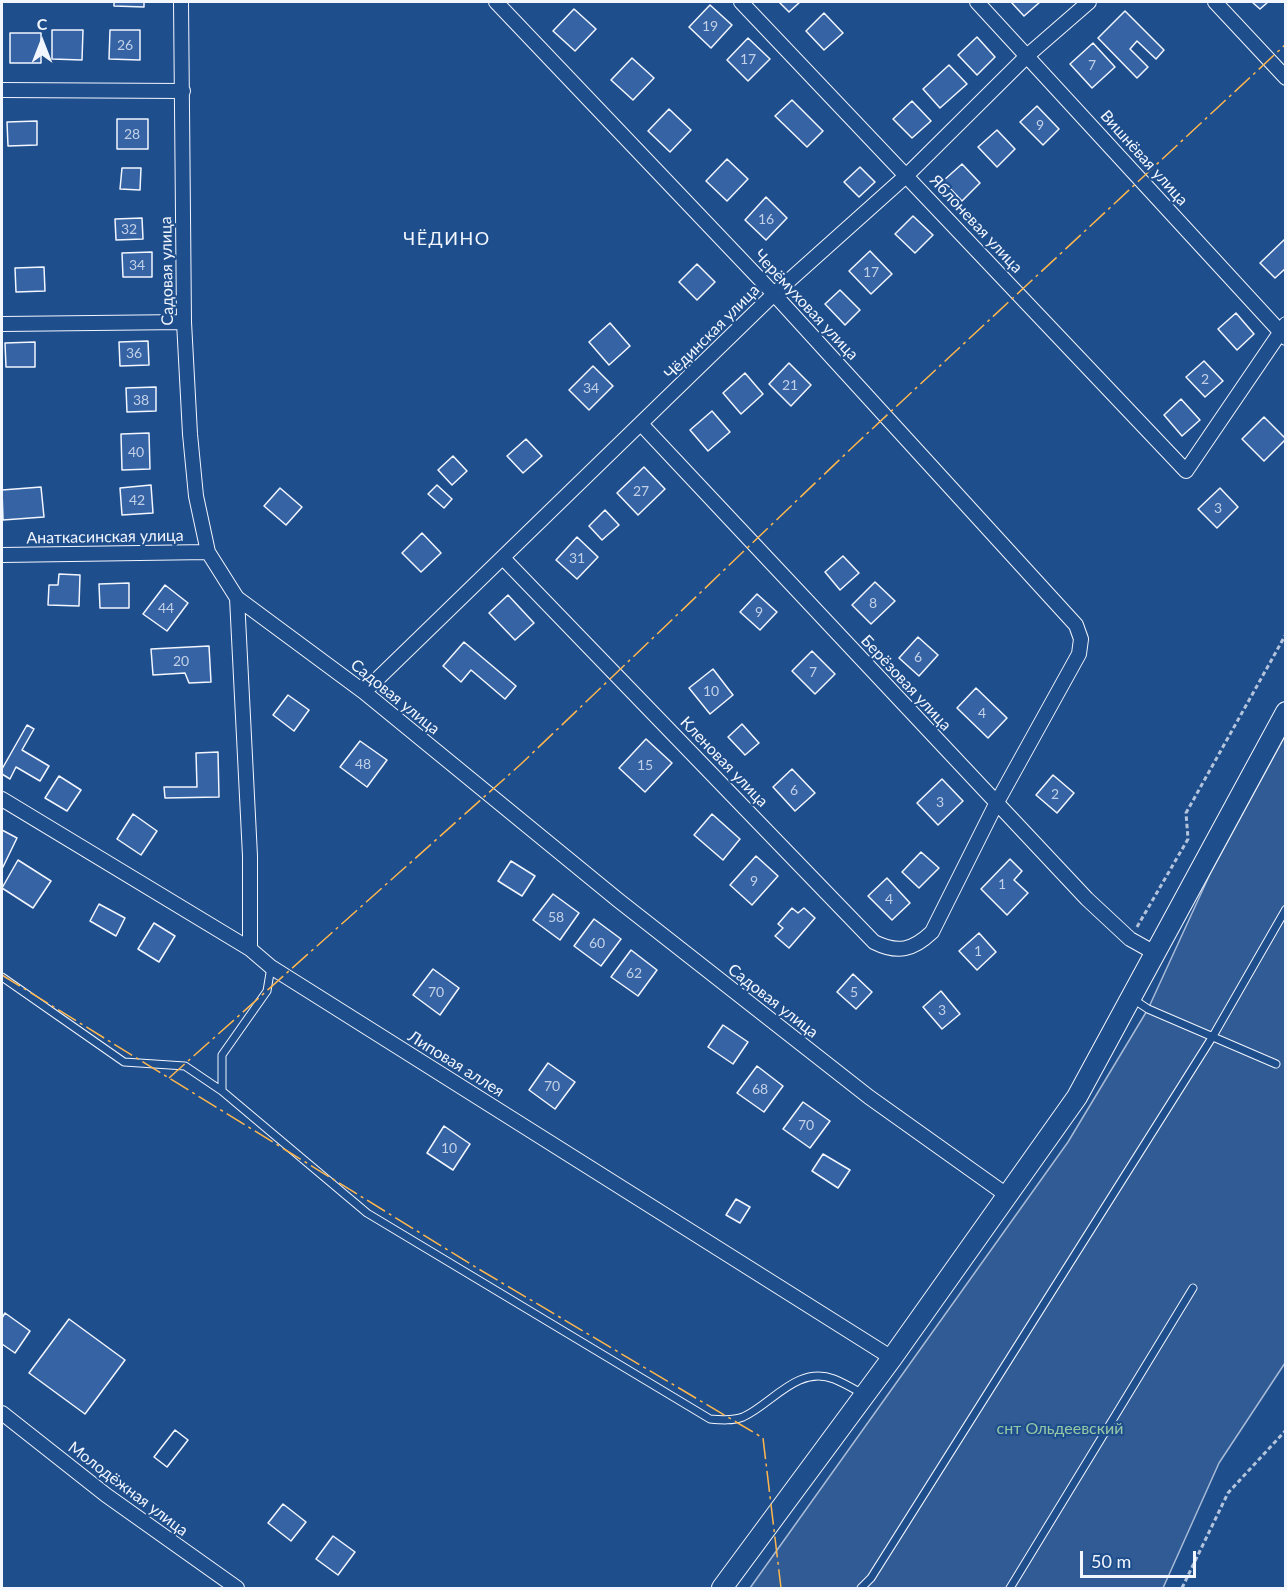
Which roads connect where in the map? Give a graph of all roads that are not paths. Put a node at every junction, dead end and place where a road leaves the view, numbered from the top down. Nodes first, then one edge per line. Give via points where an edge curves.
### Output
1 (181, 2) edge
2 (496, 2) edge
3 (741, 2) edge
4 (977, 2) edge
5 (1089, 2) edge
6 (1215, 2) edge
7 (1028, 55) junction
8 (1286, 78) edge
9 (2, 90) edge
10 (183, 90) junction
11 (907, 175) junction
12 (774, 294) junction
13 (184, 322) junction
14 (2, 324) edge
15 (1284, 331) edge
16 (642, 425) junction
17 (208, 552) junction
18 (2, 555) edge
19 (503, 558) junction
20 (237, 598) junction
21 (364, 692) junction
22 (1286, 712) edge
23 (2, 799) edge
24 (996, 804) junction
25 (1286, 909) edge
26 (250, 949) junction
27 (1155, 953) junction
28 (271, 967) junction
29 (2, 977) edge
30 (1132, 999) junction
31 (1213, 1036) junction
32 (1276, 1064) dead end
33 (222, 1091) junction
34 (1008, 1196) junction
35 (1193, 1288) dead end
36 (892, 1358) junction
37 (864, 1395) junction
38 (2, 1413) edge
39 (237, 1588) edge
40 (722, 1588) edge
41 (861, 1588) edge
42 (1010, 1588) edge

1 - 10 street, Садовая улица
2 - 12 street, Черёмуховая улица
3 - 11 street, Яблоневая улица
4 - 7 street, Вишнёвая улица
5 - 7 street, Чёдинская улица
6 - 8 street
7 - 11 street, Чёдинская улица
7 - 15 street, Вишнёвая улица
9 - 10 street
10 - 13 street, Садовая улица
11 - 12 street, Чёдинская улица
11 - 15 street, Яблоневая улица via 1186,471
12 - 16 street, Чёдинская улица
12 - 24 street, Черёмуховая улица via 1076,625 1081,639 1079,654
13 - 14 street
13 - 17 street, Садовая улица via 196,496
16 - 19 street, Чёдинская улица
16 - 24 street, Берёзовая улица
17 - 18 street, Анаткасинская улица
17 - 20 street, Садовая улица
19 - 21 street, Чёдинская улица
19 - 24 street, Кленовая улица via 874,942 887,949 918,945 932,932
20 - 21 street, Садовая улица
20 - 26 street via 250,856
21 - 34 street, Садовая улица via 859,1090
22 - 27 street
23 - 26 street, Липовая аллея
24 - 27 street, Берёзовая улица via 1087,899 1130,939
25 - 31 lane
26 - 28 street, Липовая аллея
27 - 30 street
28 - 33 lane via 267,991 222,1055
28 - 36 street, Липовая аллея
29 - 33 lane via 124,1062 185,1066
30 - 31 lane
30 - 34 street via 1077,1096
31 - 32 lane
31 - 41 lane via 872,1578
33 - 37 lane via 367,1213 710,1419 742,1417 786,1385 817,1377 833,1378
34 - 36 street
35 - 42 lane
36 - 37 street
37 - 40 street
38 - 39 street, Молодёжная улица via 106,1495

